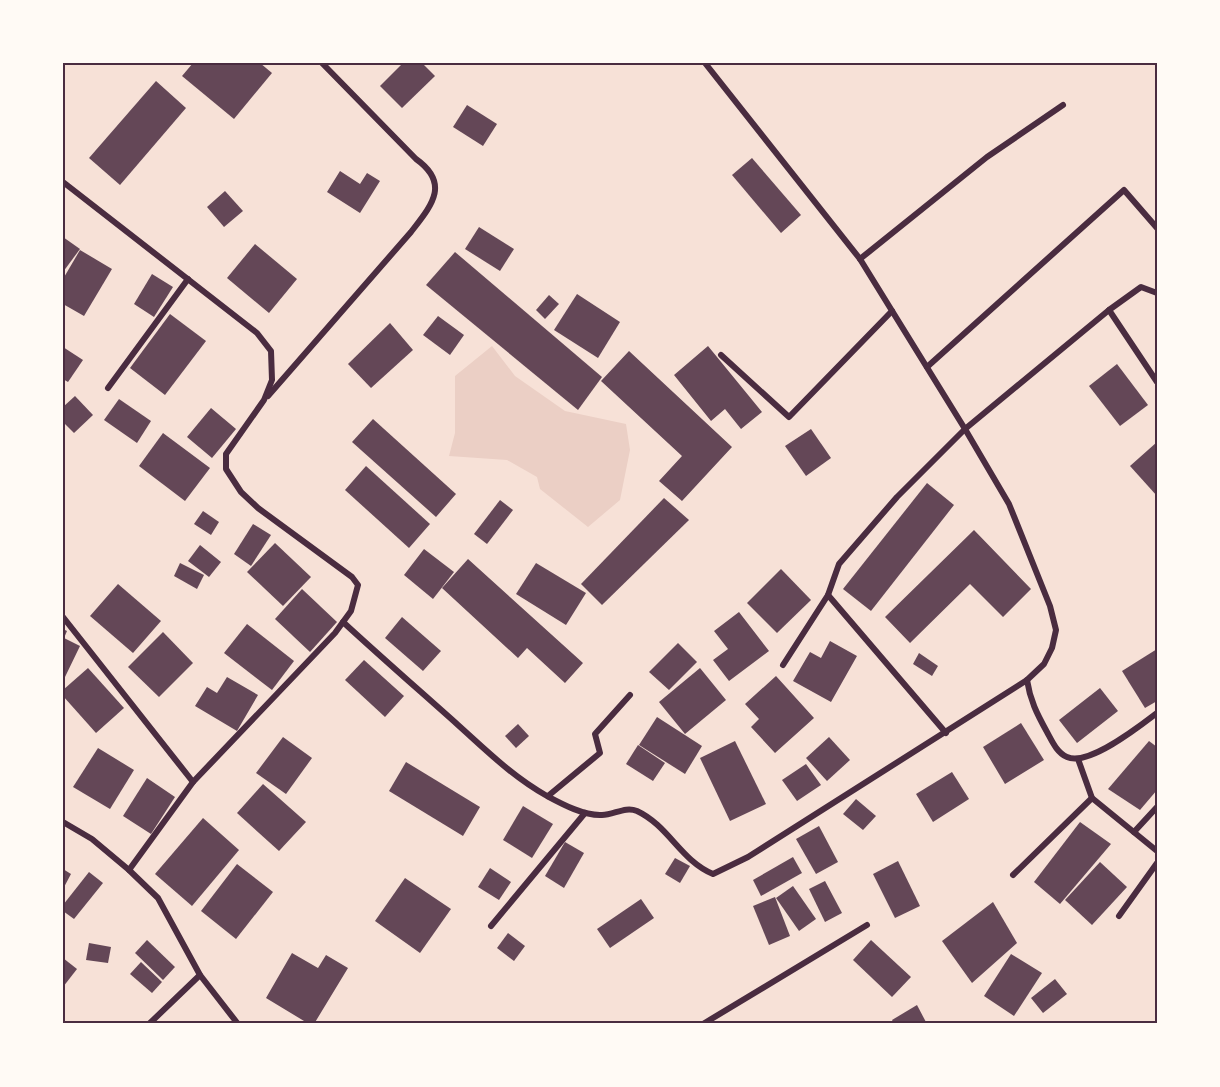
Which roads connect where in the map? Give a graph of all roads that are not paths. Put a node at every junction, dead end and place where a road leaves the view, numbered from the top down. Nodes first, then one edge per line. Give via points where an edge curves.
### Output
1 (322, 63) edge
2 (705, 63) edge
3 (1063, 105) dead end
4 (63, 182) edge
5 (1157, 228) edge
6 (860, 259) junction
7 (188, 279) junction
8 (1157, 292) edge
9 (1108, 310) junction
10 (892, 311) junction
11 (721, 355) dead end
12 (927, 367) junction
13 (1157, 382) edge
14 (108, 388) dead end
15 (264, 400) junction
16 (965, 429) junction
17 (828, 595) junction
18 (63, 617) edge
19 (343, 622) junction
20 (783, 665) dead end
21 (1027, 680) junction
22 (630, 695) dead end
23 (1157, 713) edge
24 (946, 733) junction
25 (1078, 759) junction
26 (193, 782) junction
27 (548, 796) junction
28 (1092, 798) junction
29 (1157, 807) edge
30 (585, 813) junction
31 (63, 822) edge
32 (1134, 832) junction
33 (1157, 851) edge
34 (1157, 863) edge
35 (129, 870) junction
36 (1013, 875) dead end
37 (1119, 916) dead end
38 (867, 925) dead end
39 (490, 926) dead end
40 (200, 975) junction
41 (149, 1024) edge
42 (238, 1024) edge
43 (703, 1024) edge

1 - 15 street via 429,168 436,183 432,204 411,232
2 - 6 street
3 - 6 street via 987,157
4 - 7 street
5 - 12 street via 1125,190
6 - 10 street
7 - 14 street
7 - 15 street via 257,333 271,351 272,380
8 - 9 street via 1141,287
9 - 13 street
9 - 16 street
10 - 11 street via 789,417
10 - 12 street
12 - 16 street
15 - 19 street via 226,454 226,470 258,508 352,577 358,585 356,598
16 - 17 street via 897,497 839,564
16 - 21 street via 1009,504 1056,630 1044,664
17 - 20 street
17 - 24 street
18 - 26 street
19 - 26 street
19 - 27 street via 514,775
21 - 24 street
21 - 25 street via 1031,703 1058,750 1068,758
22 - 27 street via 595,734 600,753
23 - 25 street via 1101,751
24 - 30 street via 748,857 713,874 697,867 658,824 635,810 603,815
25 - 28 street
26 - 35 street
27 - 30 street
28 - 32 street
28 - 36 street
29 - 32 street
30 - 39 street
31 - 35 street via 92,839
32 - 33 street
34 - 37 street
35 - 40 street via 158,898
38 - 43 street
40 - 41 street
40 - 42 street

